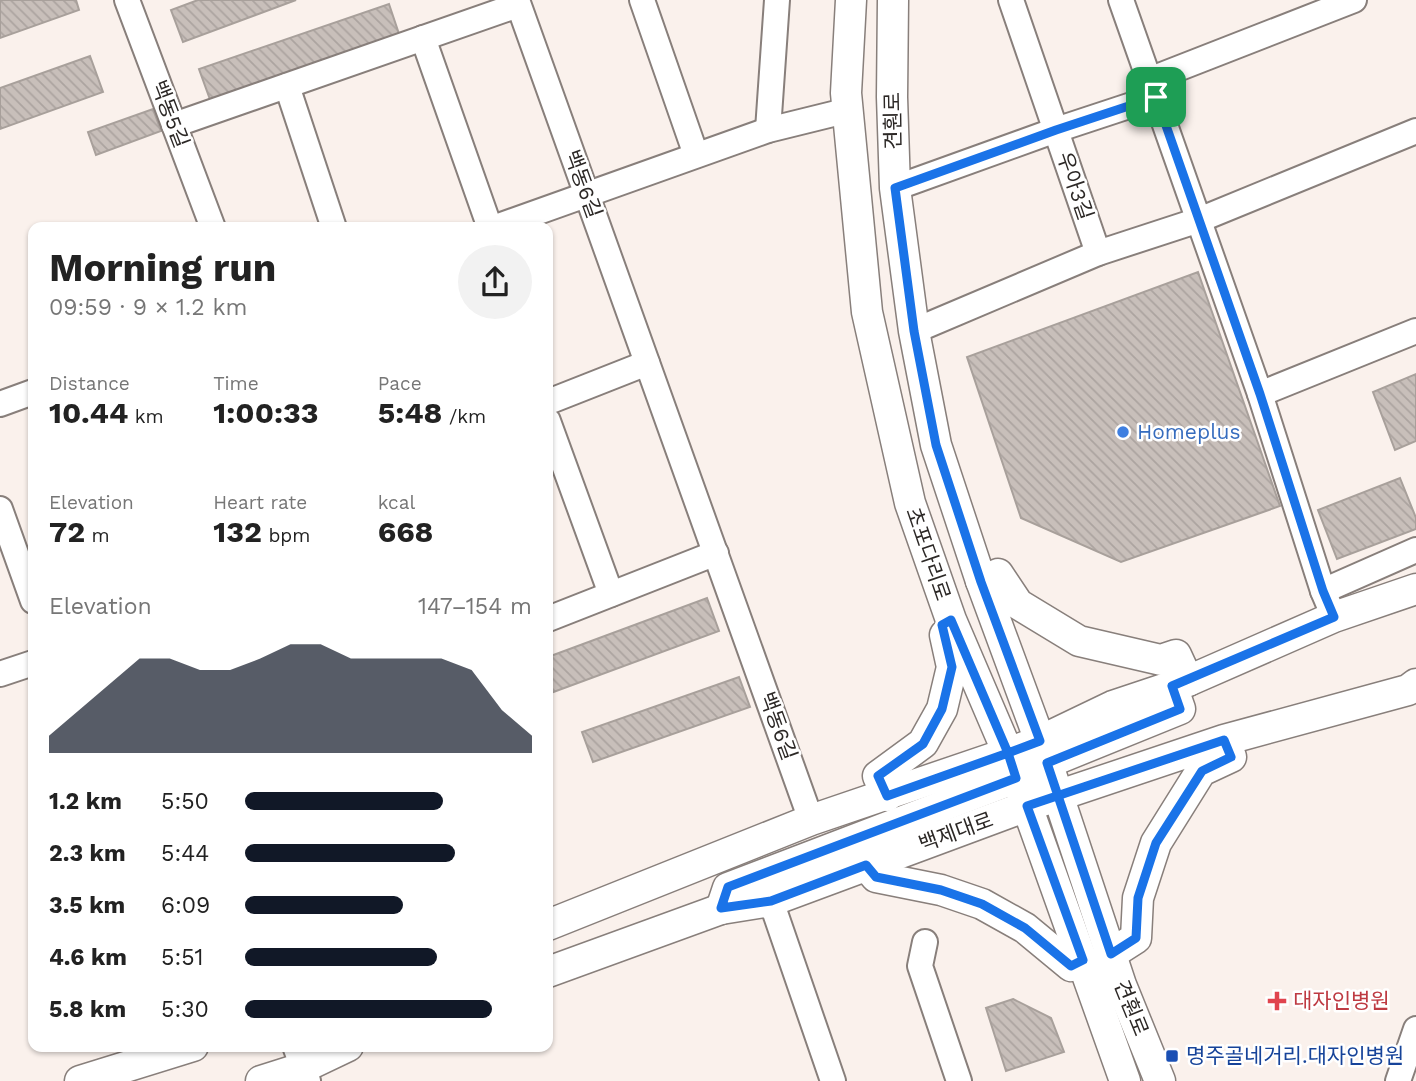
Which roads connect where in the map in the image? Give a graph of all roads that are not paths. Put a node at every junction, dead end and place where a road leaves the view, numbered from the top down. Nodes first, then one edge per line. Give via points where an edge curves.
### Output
1 (127, 0) edge
2 (777, 0) edge
3 (851, 0) edge
4 (892, 0) edge
5 (1011, 0) edge
6 (1354, 0) edge
7 (648, 1) edge
8 (1121, 1) edge
9 (518, 2) edge
10 (423, 38) junction
11 (287, 86) junction
12 (1152, 89) junction
13 (849, 110) junction
14 (174, 125) junction
15 (768, 130) junction
16 (1056, 130) junction
17 (1416, 131) edge
18 (696, 155) junction
19 (895, 188) junction
20 (587, 194) junction
21 (1199, 220) junction
22 (211, 222) edge
23 (332, 222) edge
24 (489, 222) edge
25 (508, 222) edge
26 (1098, 253) junction
27 (914, 331) junction
28 (1416, 331) edge
29 (647, 363) junction
30 (28, 394) edge
31 (1260, 394) junction
32 (553, 400) edge
33 (1, 401) edge
34 (553, 435) edge
35 (0, 509) edge
36 (1416, 550) edge
37 (716, 553) junction
38 (981, 582) junction
39 (28, 587) edge
40 (1416, 589) edge
41 (611, 594) junction
42 (1329, 604) junction
43 (553, 617) edge
44 (951, 620) junction
45 (28, 665) edge
46 (0, 674) edge
47 (1180, 684) junction
48 (1413, 690) edge
49 (1224, 740) junction
50 (1043, 752) junction
51 (1012, 766) junction
52 (887, 796) junction
53 (1058, 797) junction
54 (1027, 806) junction
55 (811, 820) junction
56 (866, 865) junction
57 (771, 901) junction
58 (721, 908) junction
59 (553, 923) edge
60 (925, 942) dead end
61 (1097, 957) junction
62 (553, 970) edge
63 (1416, 1029) edge
64 (174, 1052) edge
65 (333, 1052) edge
66 (302, 1065) edge
67 (80, 1081) edge
68 (261, 1081) edge
69 (833, 1081) edge
70 (959, 1081) edge
71 (1125, 1081) edge
72 (1160, 1081) edge
73 (1398, 1081) edge

1 - 14 street, 백동5길
2 - 15 street
3 - 13 street, 초포다리로
4 - 19 street, 견훤로
5 - 16 street, 우아3길
6 - 12 street
7 - 18 street
8 - 12 street
9 - 10 street, 백동6길
9 - 20 street, 백동6길
10 - 11 street, 백동6길
10 - 24 street
11 - 14 street, 백동6길
11 - 23 street
12 - 16 street
12 - 21 street
13 - 15 street
13 - 44 street, 초포다리로 via 867,312 910,503
14 - 22 street, 백동5길
15 - 18 street
16 - 19 street
16 - 26 street, 우아3길
17 - 21 street
18 - 20 street
19 - 27 street, 견훤로
20 - 25 street
20 - 29 street, 백동6길
21 - 26 street
21 - 31 street
26 - 27 street
27 - 38 street, 견훤로 via 936,445
28 - 31 street
29 - 32 street
29 - 37 street, 백동6길
30 - 33 street
31 - 42 street
34 - 41 street
35 - 39 street
36 - 42 street
37 - 41 street
37 - 55 street, 백동6길
38 - 47 street via 999,574 1018,604 1079,641 1161,660 1176,655
38 - 50 street, 견훤로
40 - 42 street
41 - 43 street
42 - 47 street
44 - 51 street, 초포다리로
44 - 52 street via 942,625 952,667 942,709 923,744 878,776
45 - 46 street
47 - 50 street via 1113,706
48 - 49 street, 백제대로
49 - 53 street, 백제대로
49 - 61 street via 1231,757 1202,771 1156,843 1138,898 1136,938
50 - 51 street
50 - 53 street, 견훤로
50 - 54 street
51 - 52 street
51 - 54 street, 초포다리로
51 - 58 street via 728,887
52 - 55 street
53 - 54 street, 백제대로
53 - 61 street, 견훤로
54 - 56 street, 백제대로
54 - 61 street, 초포다리로
55 - 59 street
56 - 57 street, 백제대로
56 - 61 street via 876,877 982,904 1025,928 1071,966
57 - 58 street, 백제대로
57 - 69 street
58 - 62 street, 백제대로
60 - 70 street via 920,966
61 - 71 street, 초포다리로
61 - 72 street, 견훤로 via 1121,985
63 - 73 street
64 - 67 street
65 - 66 street
66 - 68 street

